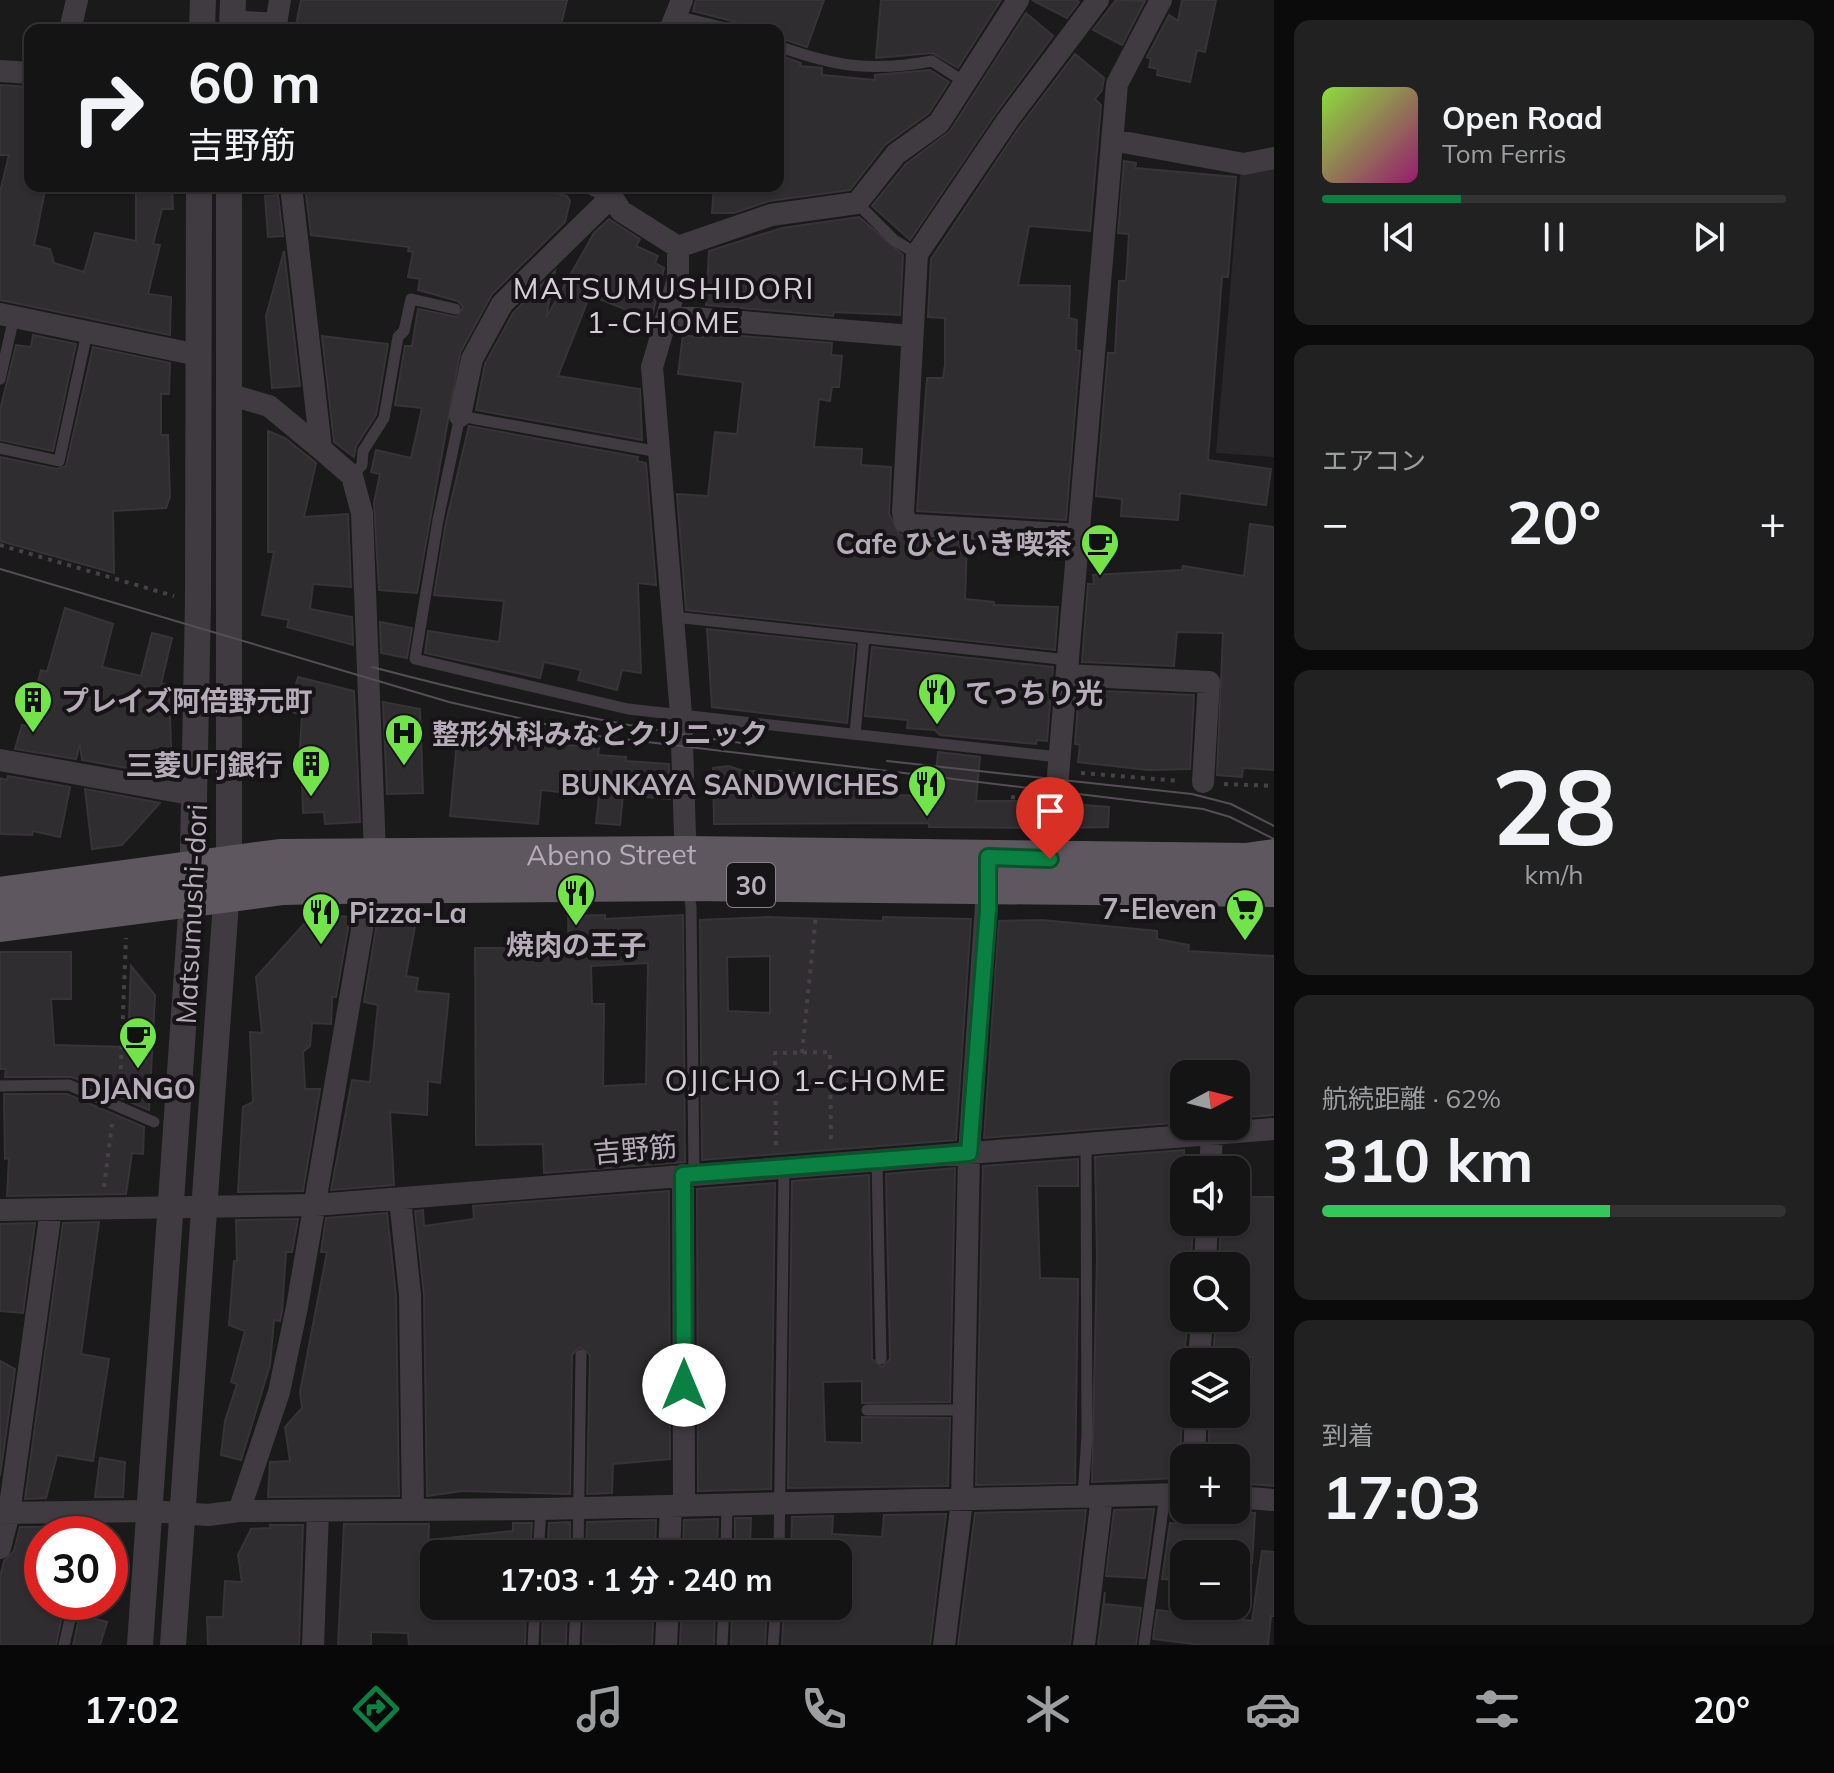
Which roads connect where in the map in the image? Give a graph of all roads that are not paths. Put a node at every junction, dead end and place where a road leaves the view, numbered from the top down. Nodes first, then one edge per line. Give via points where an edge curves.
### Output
1 (77, 0) edge
2 (203, 0) edge
3 (280, 0) edge
4 (1018, 0) edge
5 (1098, 0) edge
6 (1161, 0) edge
7 (676, 15) edge
8 (232, 17) edge
9 (71, 24) edge
10 (202, 24) edge
11 (262, 24) edge
12 (276, 24) edge
13 (711, 24) edge
14 (784, 48) edge
15 (0, 71) edge
16 (24, 73) edge
17 (966, 84) junction
18 (1112, 140) junction
19 (1274, 158) edge
20 (199, 192) edge
21 (229, 192) edge
22 (292, 192) edge
23 (605, 192) edge
24 (608, 192) edge
25 (857, 203) junction
26 (678, 247) junction
27 (917, 254) junction
28 (455, 309) dead end
29 (7, 316) edge
30 (668, 316) junction
31 (87, 333) junction
32 (912, 336) junction
33 (198, 355) junction
34 (0, 379) edge
35 (228, 394) junction
36 (460, 416) junction
37 (0, 448) edge
38 (321, 449) junction
39 (660, 452) junction
40 (352, 476) junction
41 (1080, 535) junction
42 (674, 617) junction
43 (864, 638) junction
44 (1068, 668) junction
45 (681, 714) junction
46 (855, 734) junction
47 (0, 760) edge
48 (1057, 764) junction
49 (1203, 782) dead end
50 (196, 795) junction
51 (375, 854) junction
52 (1274, 856) edge
53 (229, 861) junction
54 (193, 866) junction
55 (686, 868) junction
56 (988, 872) junction
57 (1050, 873) junction
58 (369, 887) junction
59 (1274, 890) edge
60 (0, 894) edge
61 (228, 896) junction
62 (192, 900) junction
63 (0, 925) edge
64 (0, 1086) edge
65 (154, 1122) dead end
66 (1274, 1129) edge
67 (1250, 1131) edge
68 (1170, 1137) edge
69 (1086, 1142) junction
70 (969, 1153) junction
71 (877, 1161) junction
72 (780, 1167) junction
73 (688, 1175) junction
74 (400, 1199) junction
75 (315, 1205) junction
76 (203, 1206) junction
77 (170, 1209) junction
78 (0, 1210) edge
79 (51, 1210) junction
80 (581, 1355) dead end
81 (881, 1359) dead end
82 (867, 1410) dead end
83 (963, 1410) junction
84 (1170, 1494) edge
85 (1093, 1497) junction
86 (1250, 1498) edge
87 (1274, 1500) edge
88 (962, 1501) junction
89 (727, 1502) junction
90 (783, 1502) junction
91 (677, 1505) junction
92 (580, 1507) junction
93 (541, 1509) junction
94 (413, 1510) junction
95 (149, 1511) junction
96 (239, 1511) junction
97 (318, 1511) junction
98 (4, 1513) edge
99 (182, 1513) junction
100 (1170, 1514) edge
101 (28, 1516) edge
102 (127, 1516) edge
103 (539, 1540) edge
104 (579, 1540) edge
105 (671, 1540) edge
106 (726, 1540) edge
107 (780, 1540) edge
108 (0, 1548) edge
109 (70, 1620) edge
110 (534, 1620) edge
111 (575, 1620) edge
112 (667, 1620) edge
113 (723, 1620) edge
114 (775, 1620) edge
115 (64, 1645) edge
116 (140, 1645) edge
117 (173, 1645) edge
118 (313, 1645) edge
119 (533, 1645) edge
120 (574, 1645) edge
121 (666, 1645) edge
122 (722, 1645) edge
123 (773, 1645) edge
124 (944, 1645) edge
125 (1084, 1645) edge
126 (1144, 1645) edge

1 - 9 street
2 - 10 street
3 - 12 street
4 - 17 street
5 - 27 street
6 - 18 street via 1117,84
7 - 13 lane
8 - 11 street
14 - 17 lane via 857,68 932,61
15 - 16 street
17 - 25 street via 939,123 896,154
18 - 19 street via 1244,164
18 - 41 street
20 - 33 street, Matsumushi-dori
21 - 35 street, Matsumushi-dori
22 - 38 street
23 - 36 street via 502,304 472,359
24 - 26 street via 621,211
25 - 26 street via 771,215
25 - 27 lane via 894,240
26 - 30 street via 678,279
27 - 32 street
28 - 40 lane via 411,299 398,337 384,418
29 - 31 street
29 - 34 lane
30 - 32 street
30 - 39 street via 652,367
31 - 33 street
31 - 37 lane via 59,461
32 - 41 street via 905,522
33 - 50 street, Matsumushi-dori
35 - 38 street via 269,406
35 - 53 street, Matsumushi-dori
36 - 39 lane
36 - 45 lane via 415,659 628,709
38 - 40 street
39 - 42 street
40 - 51 street via 362,513
41 - 44 street
42 - 43 lane
42 - 45 street
43 - 44 lane
43 - 46 lane
44 - 48 street
44 - 49 street via 1209,682
45 - 46 lane
45 - 55 street
46 - 48 lane
47 - 50 street
48 - 57 street
50 - 54 street, Matsumushi-dori
51 - 53 main road, Abeno Street / 30
51 - 55 main road, Abeno Street / 30
51 - 58 street
52 - 57 main road, Abeno Street / 30
53 - 54 main road, Abeno Street / 30
53 - 61 street, Matsumushi-dori
54 - 60 main road, Abeno Street / 30
54 - 62 street, Matsumushi-dori
55 - 56 main road, Abeno Street / 30
55 - 58 main road, Abeno Street / 30
55 - 73 lane via 691,907
56 - 57 main road, Abeno Street / 30
56 - 70 street
57 - 59 main road, Abeno Street / 30
58 - 61 main road, Abeno Street / 30 via 283,888
58 - 75 street
61 - 62 main road, Abeno Street / 30
61 - 76 street, Matsumushi-dori
62 - 63 main road, Abeno Street / 30
62 - 77 street, Matsumushi-dori
64 - 65 lane via 69,1085
66 - 67 street, 吉野筋
68 - 69 street, 吉野筋
69 - 70 street, 吉野筋
69 - 85 lane via 1087,1435
70 - 71 street, 吉野筋
70 - 83 street
71 - 72 street, 吉野筋
71 - 81 lane
72 - 73 street, 吉野筋
72 - 90 lane
73 - 74 street, 吉野筋
73 - 91 street
74 - 75 street, 吉野筋
74 - 94 street via 410,1295
75 - 76 street, 吉野筋
75 - 96 street via 279,1392
76 - 77 street, 吉野筋
76 - 99 street, Matsumushi-dori
77 - 79 street, 吉野筋
77 - 95 street, Matsumushi-dori
78 - 79 street, 吉野筋
79 - 98 street
80 - 92 lane
82 - 83 lane
83 - 88 street
84 - 85 street
85 - 88 street
85 - 125 street
86 - 87 street
88 - 90 street
88 - 124 street
89 - 90 street
89 - 91 street
89 - 106 lane
90 - 107 lane
91 - 92 street
91 - 105 street
92 - 93 street
92 - 104 lane
93 - 94 street
93 - 103 lane
94 - 97 street
95 - 99 street
95 - 102 street
95 - 116 street, Matsumushi-dori
96 - 97 street
96 - 99 street
97 - 118 street
98 - 101 street
98 - 108 street
99 - 117 street, Matsumushi-dori
100 - 126 lane
109 - 115 lane
110 - 119 lane
111 - 120 lane
112 - 121 street
113 - 122 lane
114 - 123 lane

